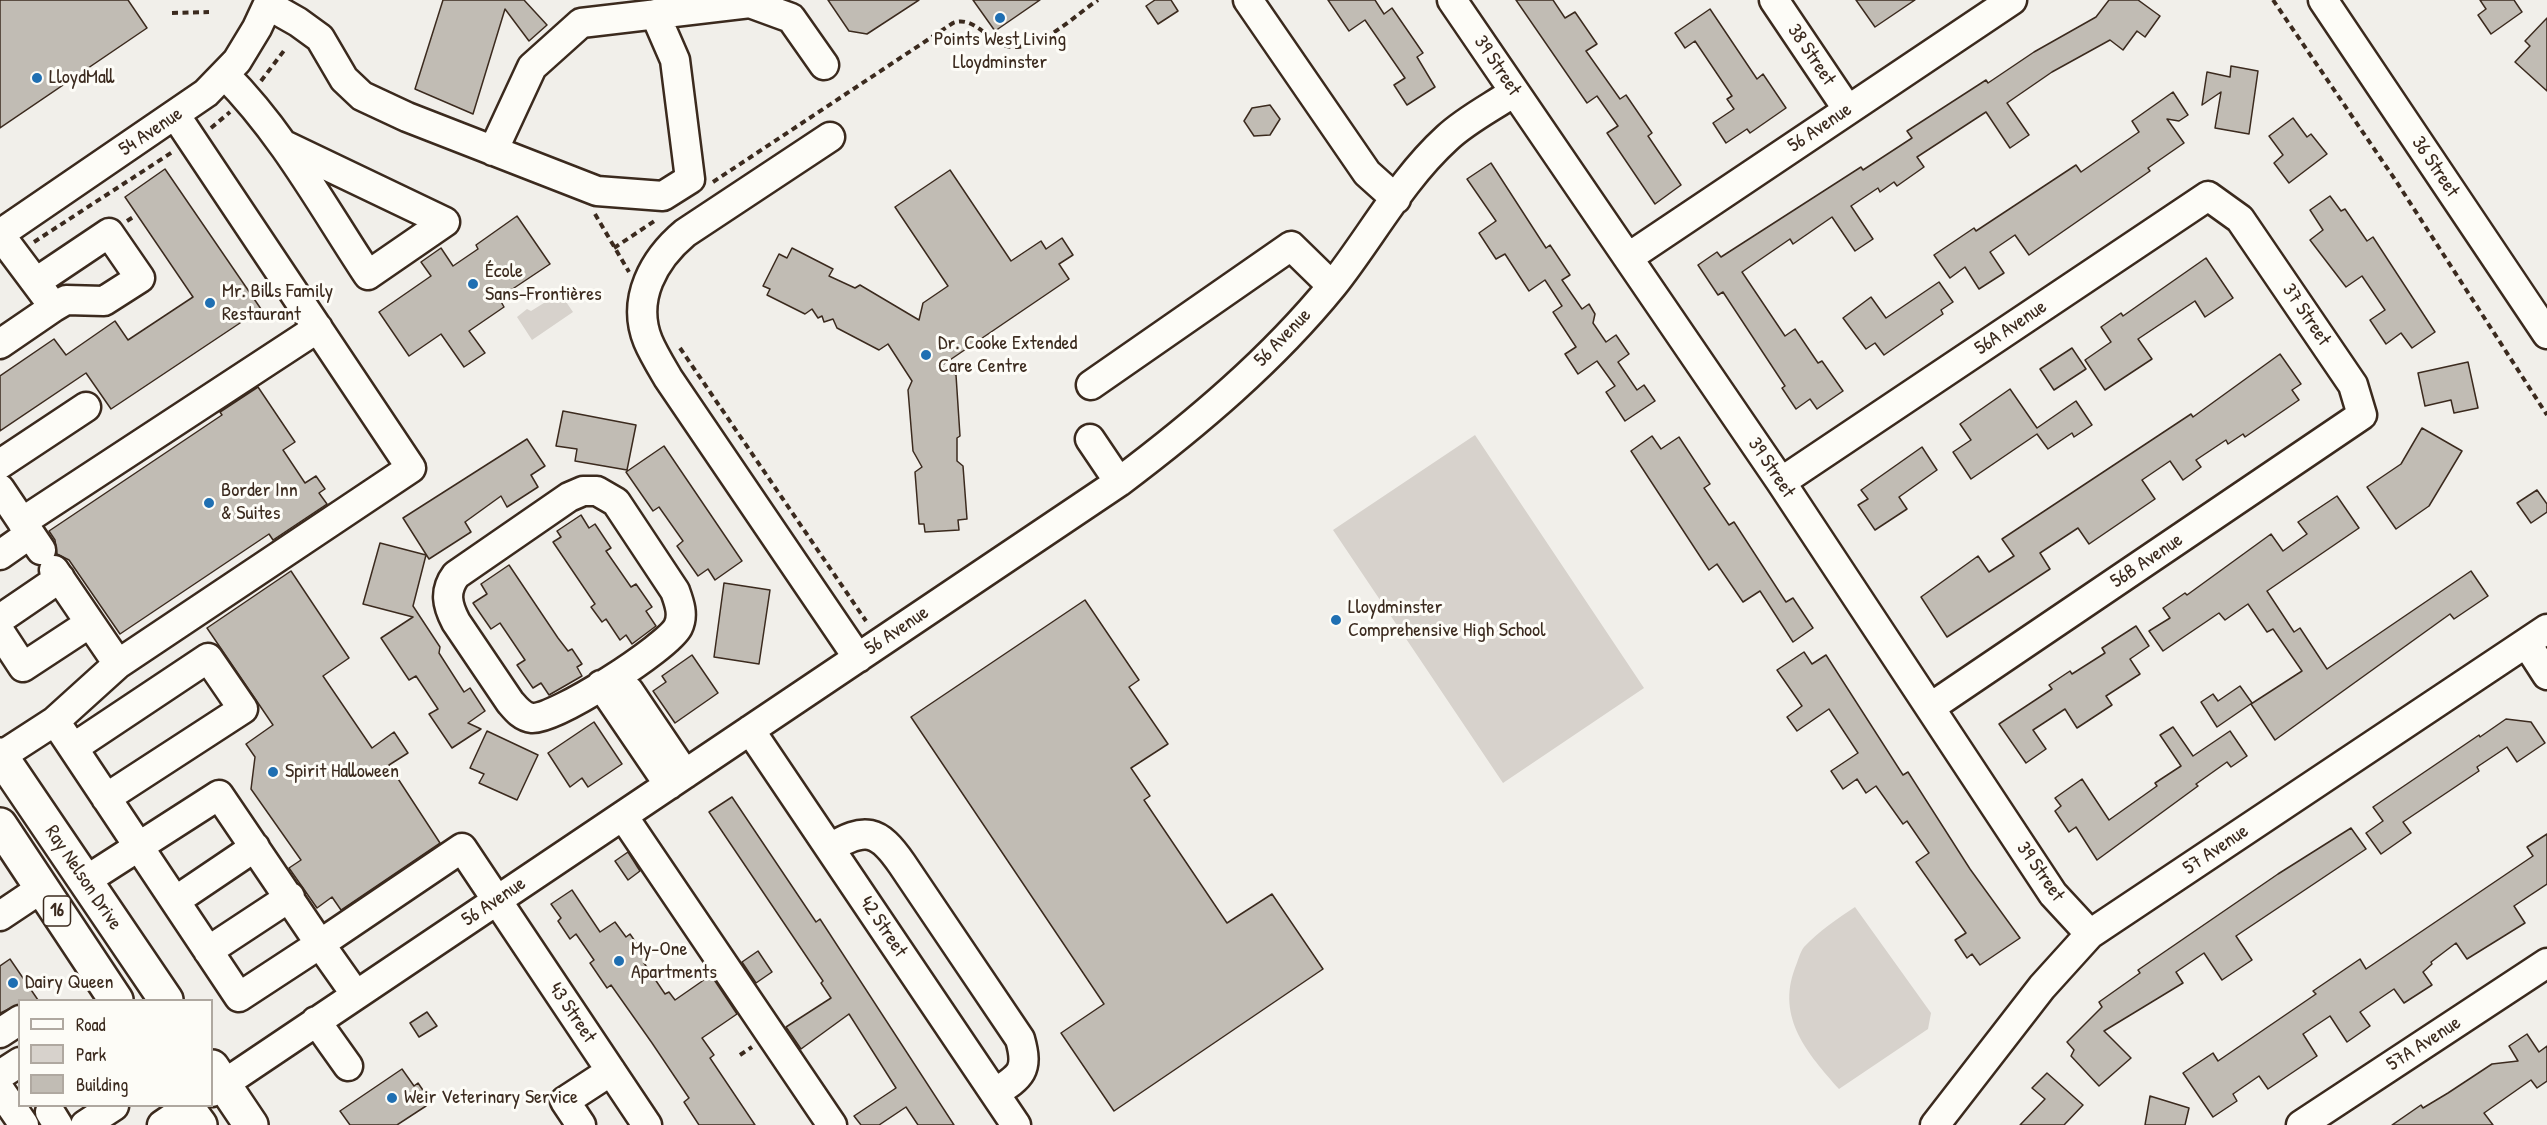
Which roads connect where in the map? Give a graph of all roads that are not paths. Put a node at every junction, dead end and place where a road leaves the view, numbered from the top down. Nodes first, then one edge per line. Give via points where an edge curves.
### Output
1 (1248, 0) edge
2 (1452, 0) edge
3 (1774, 0) edge
4 (2012, 0) edge
5 (2323, 0) edge
6 (269, 3) edge
7 (656, 14) junction
8 (824, 65) dead end
9 (225, 75) junction
10 (1514, 92) junction
11 (1848, 110) junction
12 (176, 116) junction
13 (831, 137) dead end
14 (284, 145) junction
15 (493, 151) junction
16 (1396, 199) junction
17 (2240, 219) joint
18 (0, 234) edge
19 (1629, 257) junction
20 (36, 282) junction
21 (1332, 286) junction
22 (54, 307) junction
23 (318, 328) junction
24 (2547, 334) edge
25 (0, 344) edge
26 (1091, 385) dead end
27 (86, 407) dead end
28 (2362, 416) joint
29 (1090, 439) dead end
30 (0, 464) edge
31 (1119, 482) junction
32 (1780, 482) junction
33 (0, 489) edge
34 (41, 551) junction
35 (0, 555) edge
36 (0, 618) edge
37 (90, 623) junction
38 (0, 632) edge
39 (2537, 636) edge
40 (858, 658) junction
41 (118, 664) junction
42 (2547, 675) edge
43 (609, 680) junction
44 (1931, 706) junction
45 (56, 721) junction
46 (750, 730) junction
47 (73, 748) junction
48 (5, 772) edge
49 (677, 779) junction
50 (106, 798) junction
51 (623, 816) junction
52 (0, 825) edge
53 (139, 846) junction
54 (255, 847) junction
55 (830, 848) junction
56 (86, 881) junction
57 (42, 888) junction
58 (290, 897) junction
59 (497, 900) junction
60 (175, 901) junction
61 (0, 916) edge
62 (2090, 934) junction
63 (320, 944) junction
64 (208, 951) junction
65 (2547, 963) edge
66 (356, 995) junction
67 (113, 999) edge
68 (165, 999) edge
69 (18, 1021) edge
70 (316, 1022) junction
71 (0, 1034) edge
72 (18, 1063) edge
73 (348, 1066) dead end
74 (611, 1071) junction
75 (0, 1075) edge
76 (0, 1090) edge
77 (213, 1090) edge
78 (995, 1093) junction
79 (112, 1107) edge
80 (210, 1107) edge
81 (24, 1125) edge
82 (85, 1125) edge
83 (251, 1125) edge
84 (581, 1125) edge
85 (647, 1125) edge
86 (832, 1125) edge
87 (1016, 1125) edge
88 (1935, 1125) edge
89 (2301, 1125) edge

1 - 16 street via 1367,173
2 - 10 street, 39 Street
3 - 11 street, 38 Street
4 - 11 street, 56 Avenue
5 - 24 street, 36 Street
6 - 9 street, 54 Avenue via 247,45
6 - 15 street via 320,38 344,79 362,96
7 - 8 street via 750,3 791,18
7 - 15 street via 581,23 532,67
7 - 15 street via 675,60 690,179 663,196 597,191
9 - 12 street, 54 Avenue
9 - 14 street via 247,96
10 - 16 street, 56 Avenue via 1448,137
10 - 19 street, 39 Street
11 - 19 street, 56 Avenue
12 - 18 street, 54 Avenue
12 - 23 street
13 - 40 street via 668,248 643,293 643,315 647,339 668,378
14 - 14 street via 368,275 445,222
16 - 21 street, 56 Avenue
17 - 28 street, 37 Street via 2353,385
17 - 32 street, 56A Avenue via 2208,196
18 - 20 street
19 - 32 street, 39 Street
20 - 22 street
20 - 22 street via 109,233 140,278 104,301 66,300
21 - 26 street via 1291,246
21 - 31 street, 56 Avenue via 1232,390
22 - 25 street
23 - 34 street
23 - 41 street via 411,468
27 - 30 street
28 - 44 street, 56B Avenue
29 - 31 street
31 - 40 street, 56 Avenue
32 - 44 street, 39 Street
33 - 34 street
34 - 35 street
34 - 36 street
34 - 37 street
37 - 38 street via 23,667
37 - 41 street
39 - 42 street
39 - 62 street, 57 Avenue
40 - 46 street, 56 Avenue
41 - 45 street
43 - 43 street via 674,634 680,624 681,607 675,591 616,502 597,491 583,491 569,496 456,575 449,584 449,610 520,713 531,718 562,710
43 - 49 street
44 - 62 street, 39 Street via 2053,894
45 - 47 street
45 - 48 street
46 - 49 street, 56 Avenue
46 - 55 street, 42 Street
47 - 50 street
47 - 50 street via 208,658 243,710
48 - 56 highway, Ray Nelson Drive / 16
49 - 51 street, 56 Avenue
50 - 53 street
51 - 59 street, 56 Avenue
51 - 86 street
52 - 57 highway, Ray Nelson Drive / 16
53 - 54 street via 219,795
53 - 56 street
53 - 60 street
54 - 58 street
54 - 60 street
55 - 78 street, 42 Street
55 - 78 street via 854,834 878,837 892,848 1020,1039 1023,1069 1017,1079
56 - 68 highway, Ray Nelson Drive / 16
57 - 61 street
57 - 67 highway, Ray Nelson Drive / 16
58 - 63 street
58 - 64 street
59 - 63 street, 43 Street via 462,848
59 - 66 street, 56 Avenue
59 - 74 street, 43 Street
60 - 64 street
62 - 88 street, 57 Avenue via 2043,987
63 - 64 street via 239,997
63 - 66 street
65 - 89 street, 57A Avenue
66 - 70 street, 56 Avenue
69 - 71 street
70 - 73 street
70 - 77 street, 56 Avenue
72 - 75 street
74 - 84 street via 565,1101
74 - 85 street, 43 Street
76 - 81 street
78 - 87 street, 42 Street
79 - 82 street
80 - 83 highway

